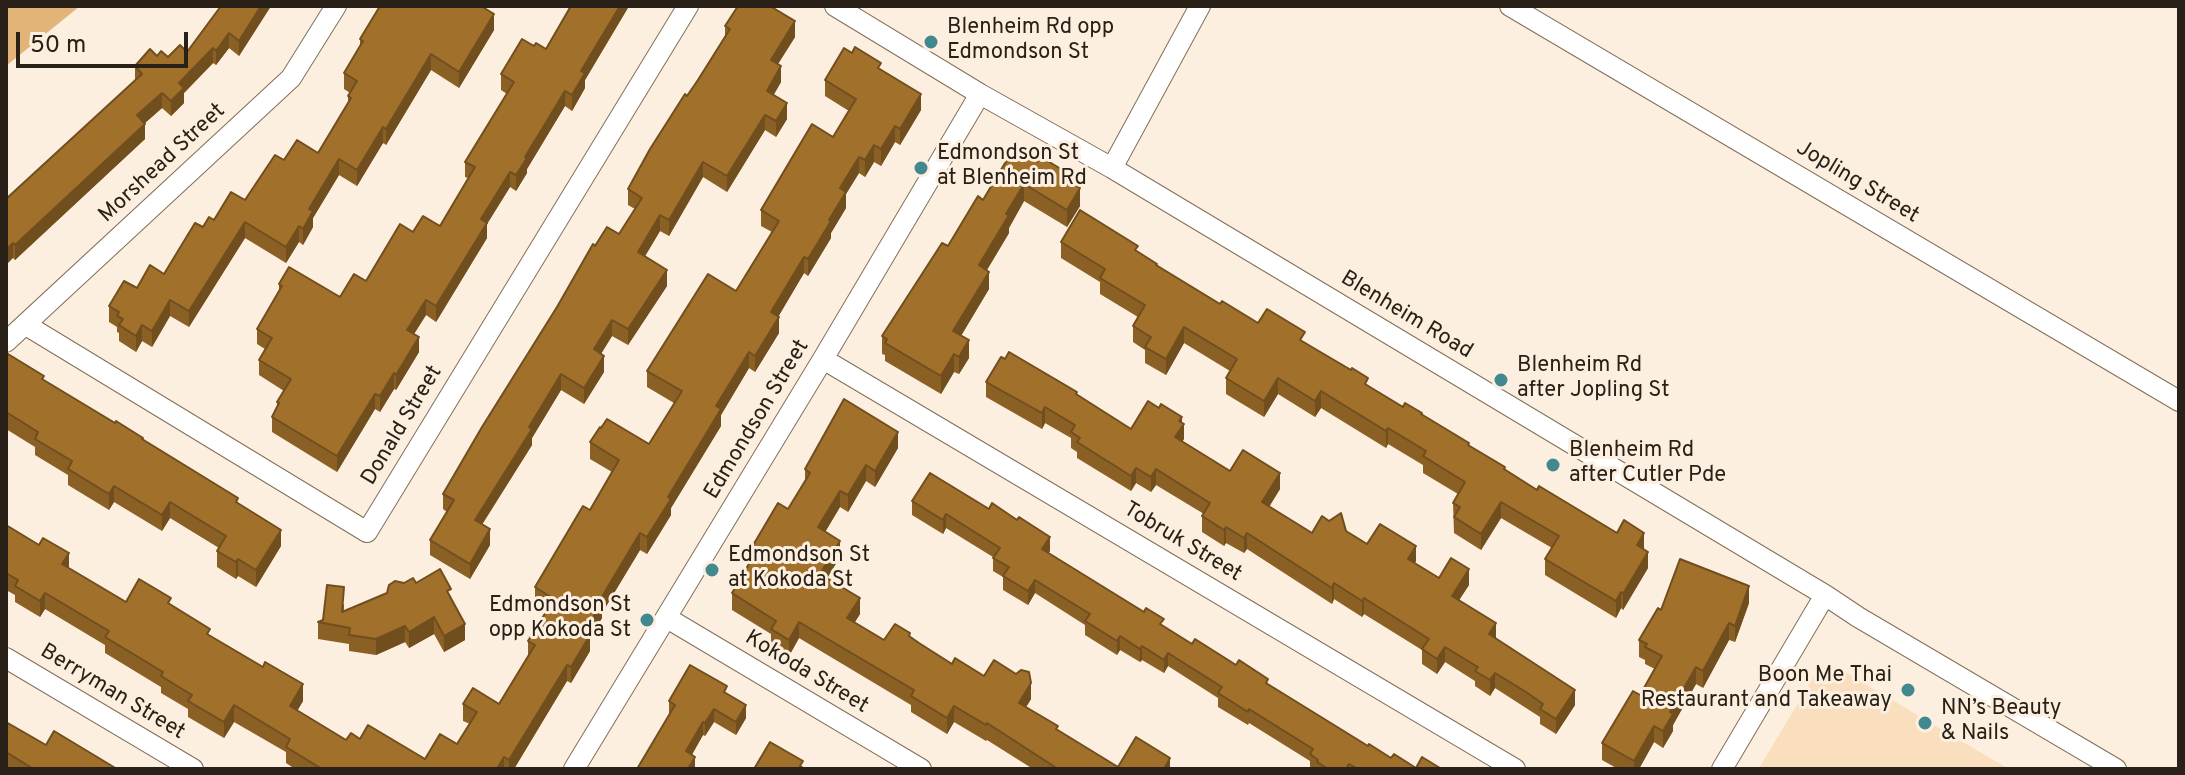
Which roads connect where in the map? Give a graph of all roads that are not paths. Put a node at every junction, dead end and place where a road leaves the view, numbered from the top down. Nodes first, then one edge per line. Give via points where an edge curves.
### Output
1 (336, 6) edge
2 (688, 6) edge
3 (835, 6) edge
4 (1200, 6) edge
5 (1510, 6) edge
6 (980, 94) junction
7 (1112, 168) junction
8 (26, 325) junction
9 (6, 342) edge
10 (823, 359) junction
11 (2179, 401) edge
12 (1825, 595) junction
13 (667, 618) junction
14 (6, 658) edge
15 (193, 769) edge
16 (574, 769) edge
17 (921, 769) edge
18 (1515, 769) edge
19 (1722, 769) edge
20 (2116, 769) edge

1 - 8 street, Morshead Street via 291,78
2 - 8 street, Donald Street via 367,532
3 - 6 street, Blenheim Road
4 - 7 street
5 - 11 street, Jopling Street
6 - 7 street, Blenheim Road
6 - 10 street, Edmondson Street
7 - 12 street, Blenheim Road
8 - 9 street, Morshead Street
10 - 13 street, Edmondson Street
10 - 18 street, Tobruk Street
12 - 19 street
12 - 20 street, Blenheim Road
13 - 16 street, Edmondson Street
13 - 17 street, Kokoda Street
14 - 15 street, Berryman Street

